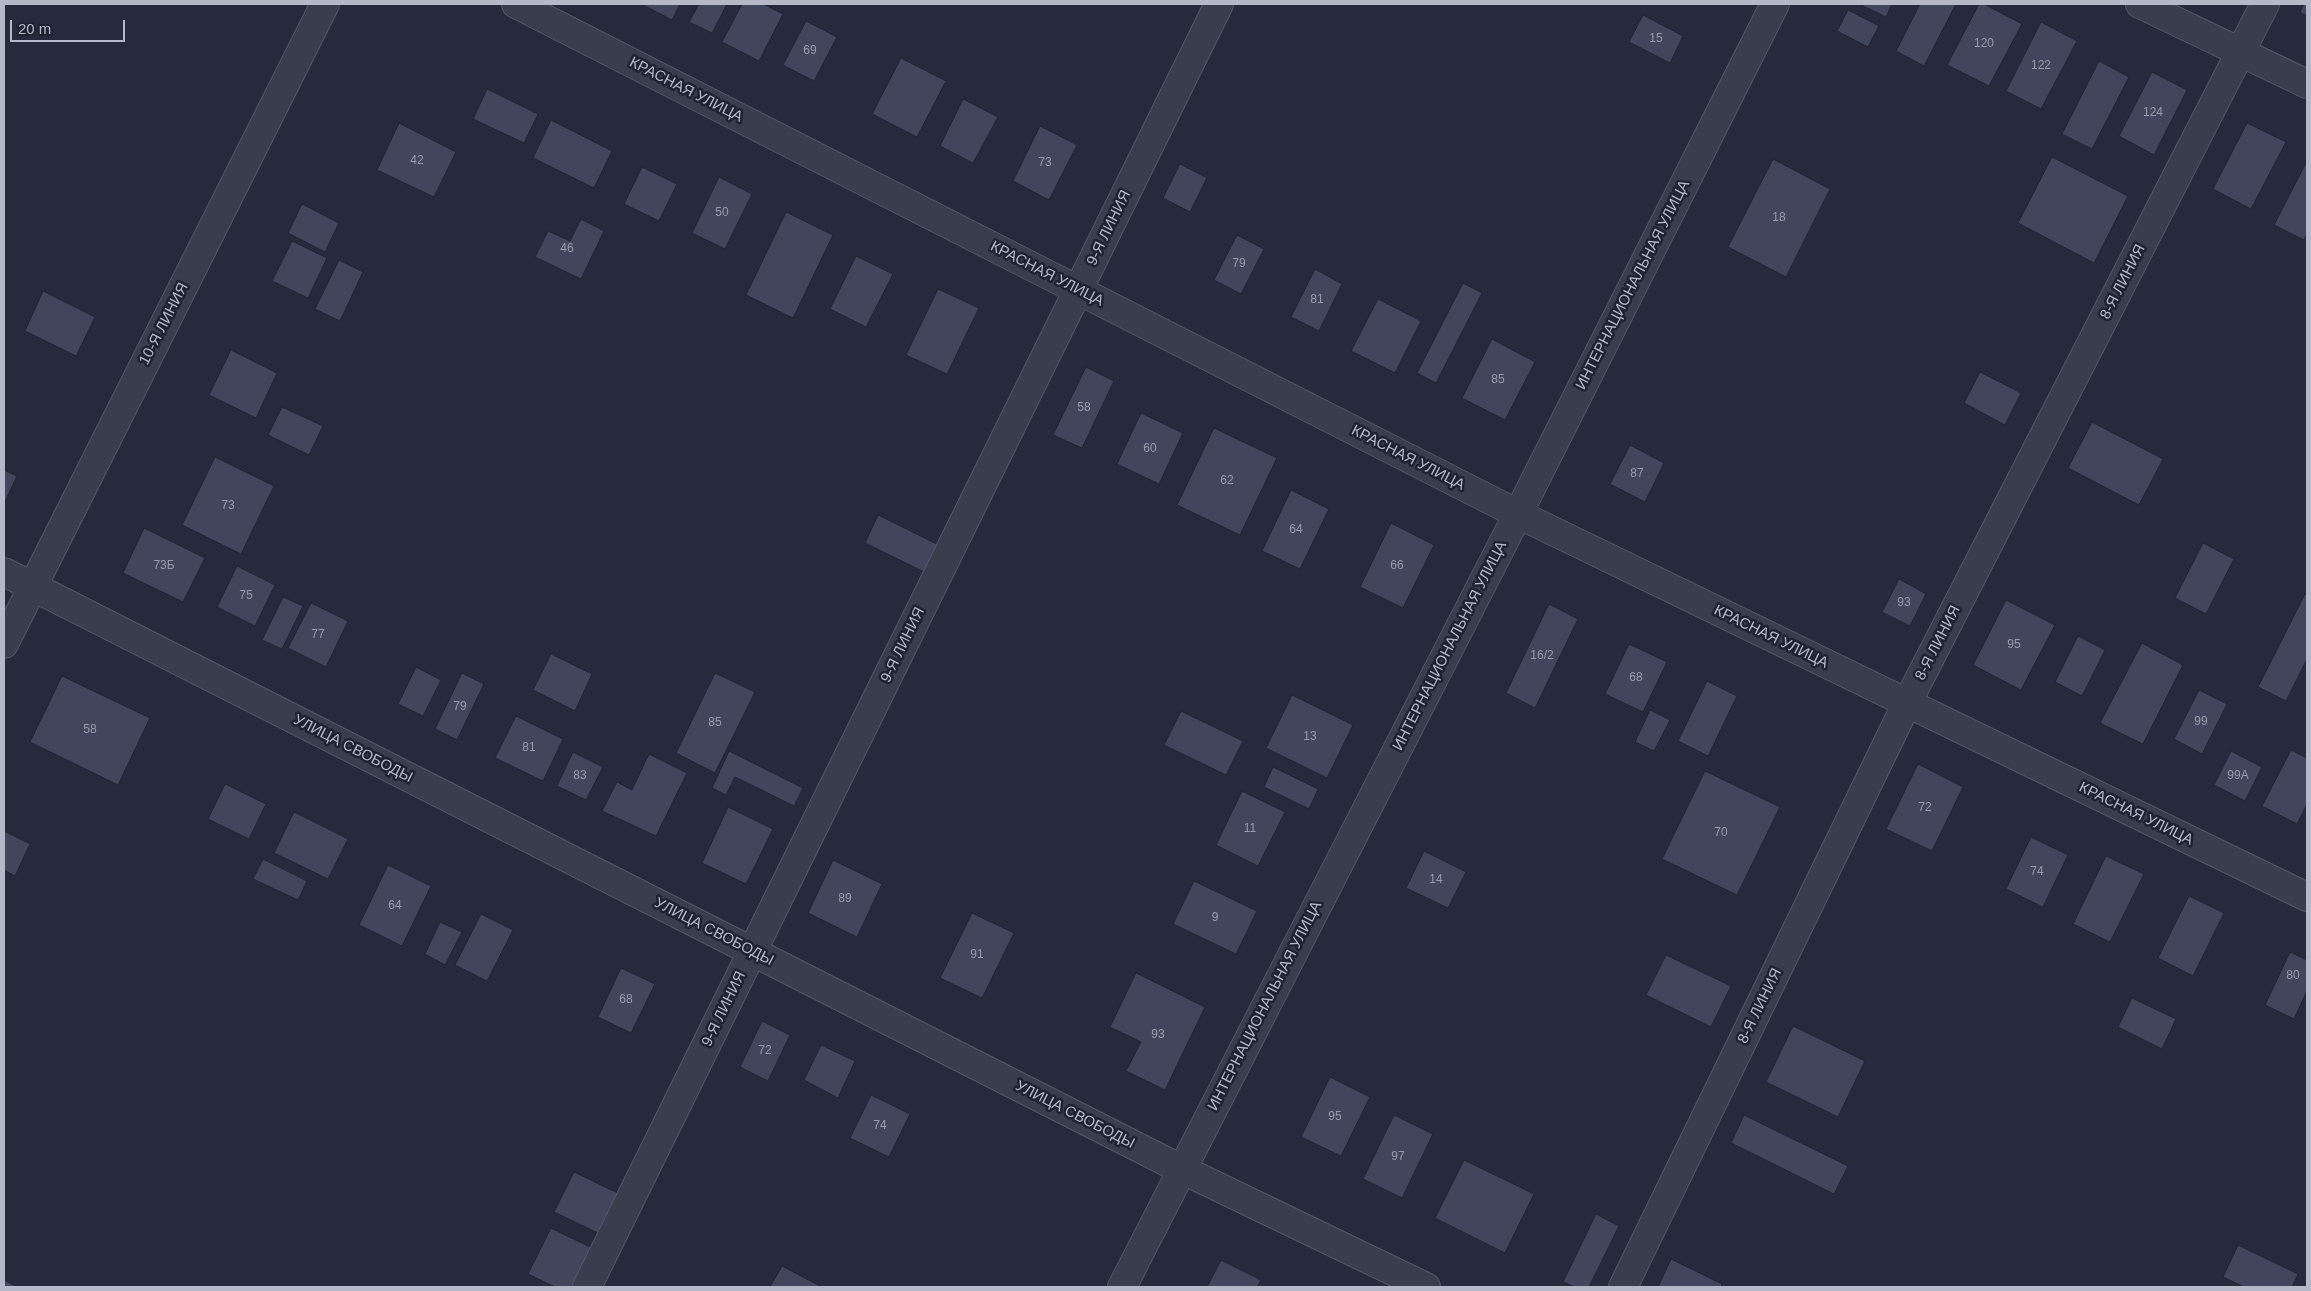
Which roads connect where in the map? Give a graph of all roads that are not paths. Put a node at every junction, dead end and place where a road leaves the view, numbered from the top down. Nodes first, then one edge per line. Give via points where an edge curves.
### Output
1 (325, 4) edge
2 (516, 4) edge
3 (1220, 4) edge
4 (1775, 4) edge
5 (2140, 4) edge
6 (2264, 4) edge
7 (2241, 52) junction
8 (2307, 84) edge
9 (1079, 290) junction
10 (1518, 514) junction
11 (4, 572) edge
12 (32, 586) junction
13 (4, 644) edge
14 (1907, 703) junction
15 (2307, 897) edge
16 (753, 952) junction
17 (1181, 1169) junction
18 (588, 1287) edge
19 (1122, 1287) edge
20 (1426, 1287) edge
21 (1623, 1287) edge

1 - 12 street, 10-Я ЛИНИЯ
2 - 9 street, КРАСНАЯ УЛИЦА
3 - 9 street, 9-Я ЛИНИЯ
4 - 10 street, ИНТЕРНАЦИОНАЛЬНАЯ УЛИЦА
5 - 7 street
6 - 7 street, 8-Я ЛИНИЯ
7 - 8 street
7 - 14 street, 8-Я ЛИНИЯ
9 - 10 street, КРАСНАЯ УЛИЦА
9 - 16 street, 9-Я ЛИНИЯ
10 - 14 street, КРАСНАЯ УЛИЦА
10 - 17 street, ИНТЕРНАЦИОНАЛЬНАЯ УЛИЦА
11 - 12 street, УЛИЦА СВОБОДЫ
12 - 13 street, 10-Я ЛИНИЯ
12 - 16 street, УЛИЦА СВОБОДЫ
14 - 15 street, КРАСНАЯ УЛИЦА
14 - 21 street, 8-Я ЛИНИЯ
16 - 17 street, УЛИЦА СВОБОДЫ
16 - 18 street, 9-Я ЛИНИЯ
17 - 19 street, ИНТЕРНАЦИОНАЛЬНАЯ УЛИЦА
17 - 20 street, УЛИЦА СВОБОДЫ

